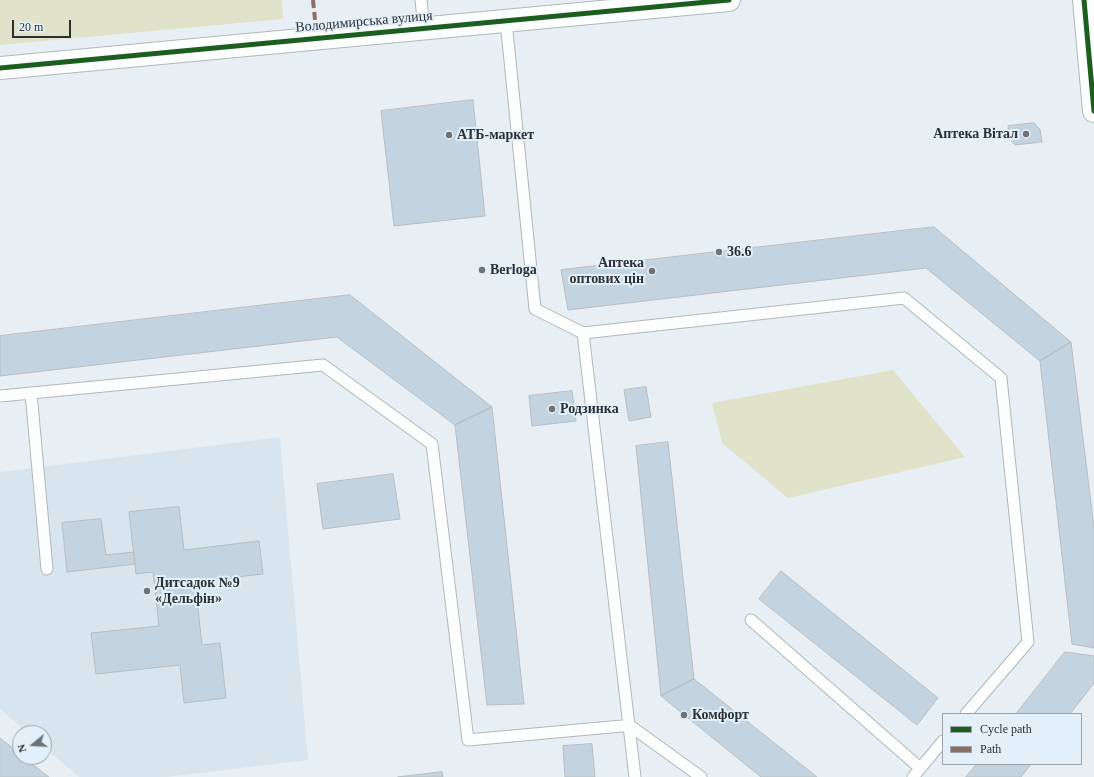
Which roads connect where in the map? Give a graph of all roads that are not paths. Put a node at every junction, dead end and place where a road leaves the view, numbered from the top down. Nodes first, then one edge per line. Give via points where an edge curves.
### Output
1 (421, 0) edge
2 (730, 0) edge
3 (1084, 0) edge
4 (506, 21) junction
5 (424, 29) junction
6 (0, 68) edge
7 (1094, 110) edge
8 (583, 333) junction
9 (31, 393) junction
10 (0, 396) edge
11 (47, 568) dead end
12 (751, 620) dead end
13 (967, 713) edge
14 (629, 725) junction
15 (942, 742) edge
16 (916, 773) edge
17 (635, 777) edge
18 (701, 777) edge

1 - 5 lane
2 - 4 street, Володимирська вулиця
3 - 7 street
4 - 5 street, Володимирська вулиця
4 - 8 lane via 535,309
5 - 6 street, Володимирська вулиця
8 - 13 lane via 904,298 1001,378 1028,642
8 - 14 lane
9 - 10 lane
9 - 11 lane
9 - 14 lane via 323,365 432,444 468,740
12 - 16 lane
14 - 17 lane
14 - 18 lane
15 - 16 lane

